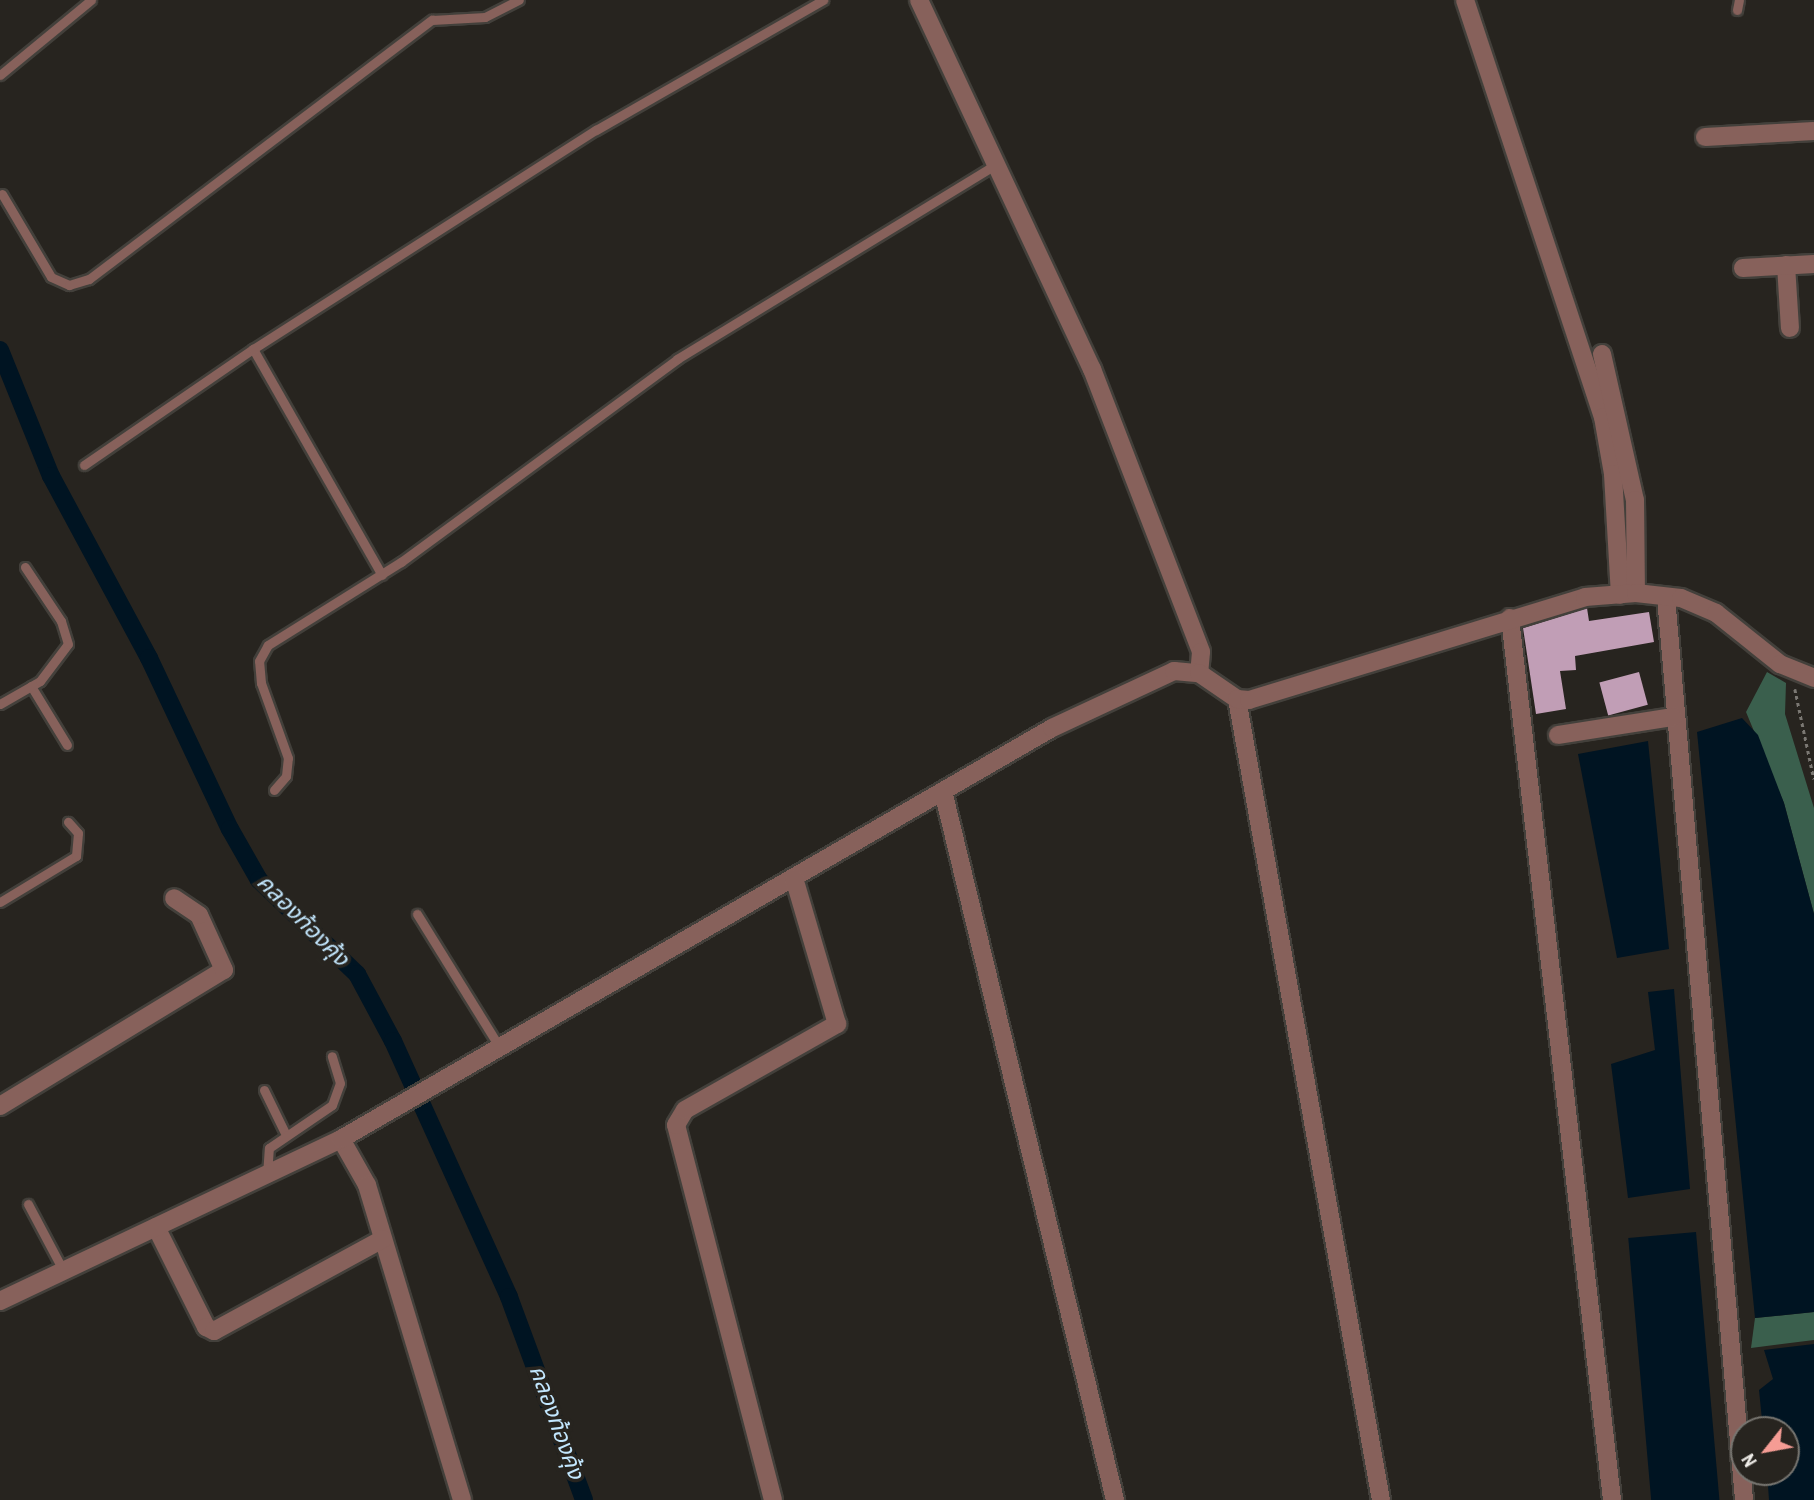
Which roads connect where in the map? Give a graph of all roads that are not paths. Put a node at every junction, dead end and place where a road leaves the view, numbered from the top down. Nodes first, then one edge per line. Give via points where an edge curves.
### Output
1 (91, 0) edge
2 (519, 0) edge
3 (823, 0) edge
4 (919, 0) edge
5 (1465, 0) edge
6 (0, 75) edge
7 (1814, 131) edge
8 (1705, 137) dead end
9 (998, 163) junction
10 (2, 194) dead end
11 (1814, 264) edge
12 (1786, 265) junction
13 (1743, 268) dead end
14 (1790, 328) dead end
15 (253, 349) junction
16 (1602, 354) dead end
17 (85, 465) dead end
18 (25, 567) dead end
19 (382, 575) junction
20 (1628, 594) junction
21 (1666, 597) junction
22 (1510, 618) junction
23 (1199, 673) junction
24 (1814, 678) edge
25 (31, 686) junction
26 (1237, 699) junction
27 (0, 704) edge
28 (1673, 717) junction
29 (1558, 735) dead end
30 (67, 745) dead end
31 (274, 790) dead end
32 (943, 791) junction
33 (68, 822) dead end
34 (794, 878) junction
35 (174, 898) dead end
36 (0, 902) edge
37 (417, 914) dead end
38 (499, 1046) junction
39 (332, 1056) dead end
40 (264, 1090) dead end
41 (0, 1106) edge
42 (286, 1135) junction
43 (341, 1139) junction
44 (267, 1175) junction
45 (28, 1204) dead end
46 (156, 1227) junction
47 (383, 1238) junction
48 (63, 1270) junction
49 (0, 1301) edge
50 (462, 1500) edge
51 (773, 1500) edge
52 (1115, 1500) edge
53 (1381, 1500) edge
54 (1612, 1500) edge
55 (1744, 1500) edge

1 - 6 lane
2 - 10 lane via 485,17 449,14 432,20 89,279 69,285 51,277
3 - 15 lane via 596,130
4 - 9 street
5 - 20 street via 1603,417
7 - 8 street
9 - 19 lane via 677,359
9 - 23 street via 1092,369 1201,652
11 - 12 street
12 - 13 street
12 - 14 street
15 - 17 lane
15 - 19 lane
16 - 20 street via 1635,500
18 - 25 lane via 61,621 68,644 58,665
19 - 31 lane via 263,652 261,682 288,758 286,776
20 - 21 street
20 - 22 street via 1585,597
21 - 24 street via 1716,613 1794,671
21 - 28 street
22 - 26 street
22 - 54 street
23 - 26 street
23 - 32 street via 1174,671 1130,688
25 - 27 lane
25 - 30 lane
26 - 53 street
28 - 29 street
28 - 55 street
32 - 34 street
32 - 52 street
33 - 36 lane via 78,833 76,856
34 - 38 street
34 - 51 street via 837,1024 685,1110 676,1125
35 - 41 street via 198,915 224,970
37 - 38 lane
38 - 43 street
39 - 42 lane via 340,1083 332,1105
40 - 42 lane
42 - 44 lane via 269,1148
43 - 44 street
43 - 47 street via 367,1185
44 - 46 street
45 - 48 lane
46 - 47 street via 206,1326 214,1331
46 - 48 street
47 - 50 street
48 - 49 street

